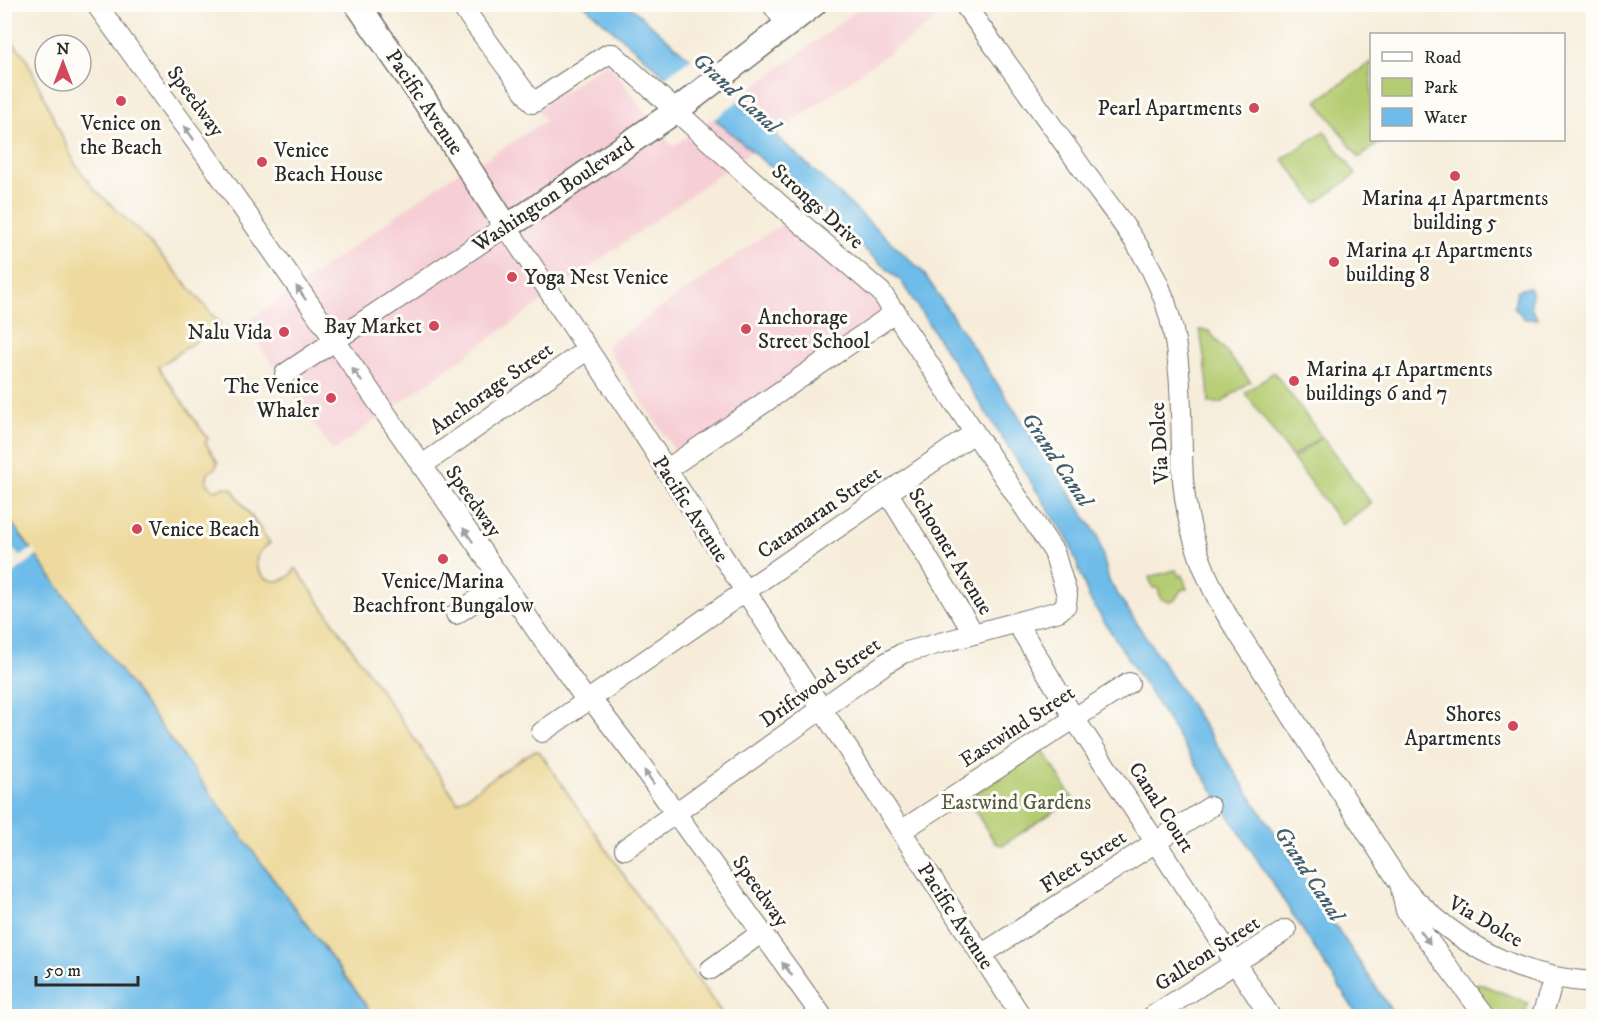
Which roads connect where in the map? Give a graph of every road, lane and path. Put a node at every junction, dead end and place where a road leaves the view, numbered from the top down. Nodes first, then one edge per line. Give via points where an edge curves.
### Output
1 (96, 4) edge
2 (357, 4) edge
3 (460, 4) edge
4 (772, 4) edge
5 (814, 4) edge
6 (964, 4) edge
7 (787, 26) junction
8 (682, 105) junction
9 (506, 226) junction
10 (896, 312) junction
11 (334, 342) junction
12 (588, 349) junction
13 (285, 374) dead end
14 (974, 433) junction
15 (421, 466) junction
16 (666, 470) junction
17 (888, 493) junction
18 (502, 583) junction
19 (745, 593) junction
20 (1066, 605) joint
21 (456, 614) dead end
22 (1017, 623) junction
23 (974, 634) junction
24 (1129, 682) dead end
25 (587, 701) junction
26 (821, 710) junction
27 (1074, 718) junction
28 (542, 732) dead end
29 (1210, 807) dead end
30 (675, 813) junction
31 (901, 831) junction
32 (1156, 842) junction
33 (625, 849) dead end
34 (1401, 885) junction
35 (1286, 930) dead end
36 (761, 933) junction
37 (981, 955) junction
38 (1236, 964) junction
39 (711, 969) dead end
40 (1554, 978) junction
41 (1593, 982) edge
42 (822, 1017) edge
43 (1021, 1017) edge
44 (1153, 1017) edge
45 (1270, 1017) edge
46 (1485, 1017) edge
47 (1542, 1017) edge

11 -> 1 street, Speedway
2 - 9 main road, Pacific Avenue
3 - 8 street, Strongs Drive via 533,103 608,54 614,54
4 - 7 street
5 - 7 main road, Washington Boulevard
6 - 34 street, Via Dolce via 1133,237 1152,270 1175,340 1185,497 1201,562 1228,617
7 - 8 main road, Washington Boulevard
8 - 9 main road, Washington Boulevard
8 - 10 street, Strongs Drive via 797,220 881,292
9 - 11 street, Washington Boulevard
9 - 12 street, Pacific Avenue
10 - 14 street, Strongs Drive
10 - 16 street
11 - 13 street, Washington Boulevard
15 -> 11 street, Speedway
12 - 15 street, Anchorage Street
12 - 16 street, Pacific Avenue
14 - 17 street, Catamaran Street
14 - 20 street, Strongs Drive via 1054,552 1067,595
18 -> 15 street, Speedway
16 - 19 street, Pacific Avenue
17 - 19 street, Catamaran Street
17 - 23 street, Schooner Avenue
18 - 21 street
18 - 25 street, Speedway
19 - 25 street, Catamaran Street
19 - 26 street, Pacific Avenue
20 - 22 street, Driftwood Street via 1059,611
22 - 23 street, Driftwood Street
22 - 27 street, Canal Court
23 - 26 street, Driftwood Street via 903,653
24 - 27 street, Eastwind Street
25 - 28 street, Catamaran Street
30 -> 25 street, Speedway via 595,704
26 - 30 street, Driftwood Street
26 - 31 street, Pacific Avenue
27 - 31 street, Eastwind Street
27 - 32 street, Canal Court
29 - 32 street, Fleet Street
30 - 33 street, Driftwood Street
30 - 36 street, Speedway
31 - 37 street, Pacific Avenue
32 - 37 street, Fleet Street
32 - 38 street, Canal Court
34 - 40 street, Via Dolce via 1443,927 1476,948
34 -> 46 street, Via Dolce via 1406,911
35 - 38 street, Galleon Street
36 - 39 street
42 -> 36 street, Speedway
37 - 43 street, Pacific Avenue
38 - 44 street, Galleon Street
38 - 45 street, Canal Court
40 - 41 street, Via Dolce
40 - 47 street

